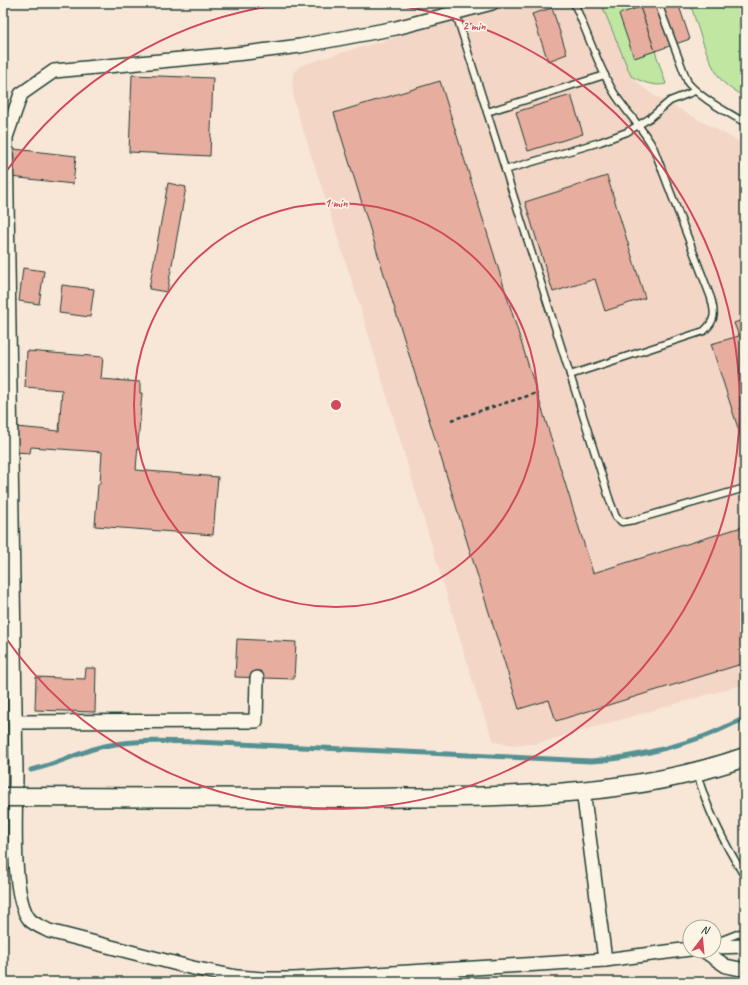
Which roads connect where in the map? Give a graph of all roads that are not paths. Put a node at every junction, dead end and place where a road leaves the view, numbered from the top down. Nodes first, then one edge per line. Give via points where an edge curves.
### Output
1 (492, 3) edge
2 (574, 3) edge
3 (658, 3) edge
4 (456, 14) junction
5 (605, 75) junction
6 (695, 91) junction
7 (487, 112) junction
8 (745, 123) edge
9 (639, 125) junction
10 (505, 170) junction
11 (570, 376) junction
12 (745, 488) edge
13 (257, 678) dead end
14 (15, 722) junction
15 (745, 757) edge
16 (697, 771) junction
17 (583, 790) junction
18 (3, 797) edge
19 (745, 877) edge
20 (745, 931) edge
21 (722, 939) edge
22 (745, 946) edge
23 (722, 947) edge
24 (682, 950) edge
25 (716, 959) edge
26 (605, 960) junction
27 (745, 970) edge
28 (235, 979) edge

1 - 4 street
2 - 5 lane
3 - 6 lane via 684,76
4 - 7 lane
4 - 14 street via 396,28 245,54 54,71 21,94 6,137
5 - 7 lane
5 - 9 lane via 618,99
6 - 8 lane
6 - 9 lane via 670,101
7 - 10 lane
9 - 10 lane via 600,142
9 - 11 lane via 657,155 684,225 711,298 713,321 704,331
10 - 11 lane
11 - 12 lane via 610,501 622,522
13 - 14 street via 256,721
14 - 28 street via 16,870 21,903 31,921 49,931
15 - 16 main road
16 - 17 main road via 641,784
16 - 19 lane via 716,824
17 - 18 main road, bridge via 535,794 355,798
17 - 26 street
20 - 21 lane
22 - 23 street
24 - 26 street
25 - 27 street via 726,966
26 - 28 street via 294,979

